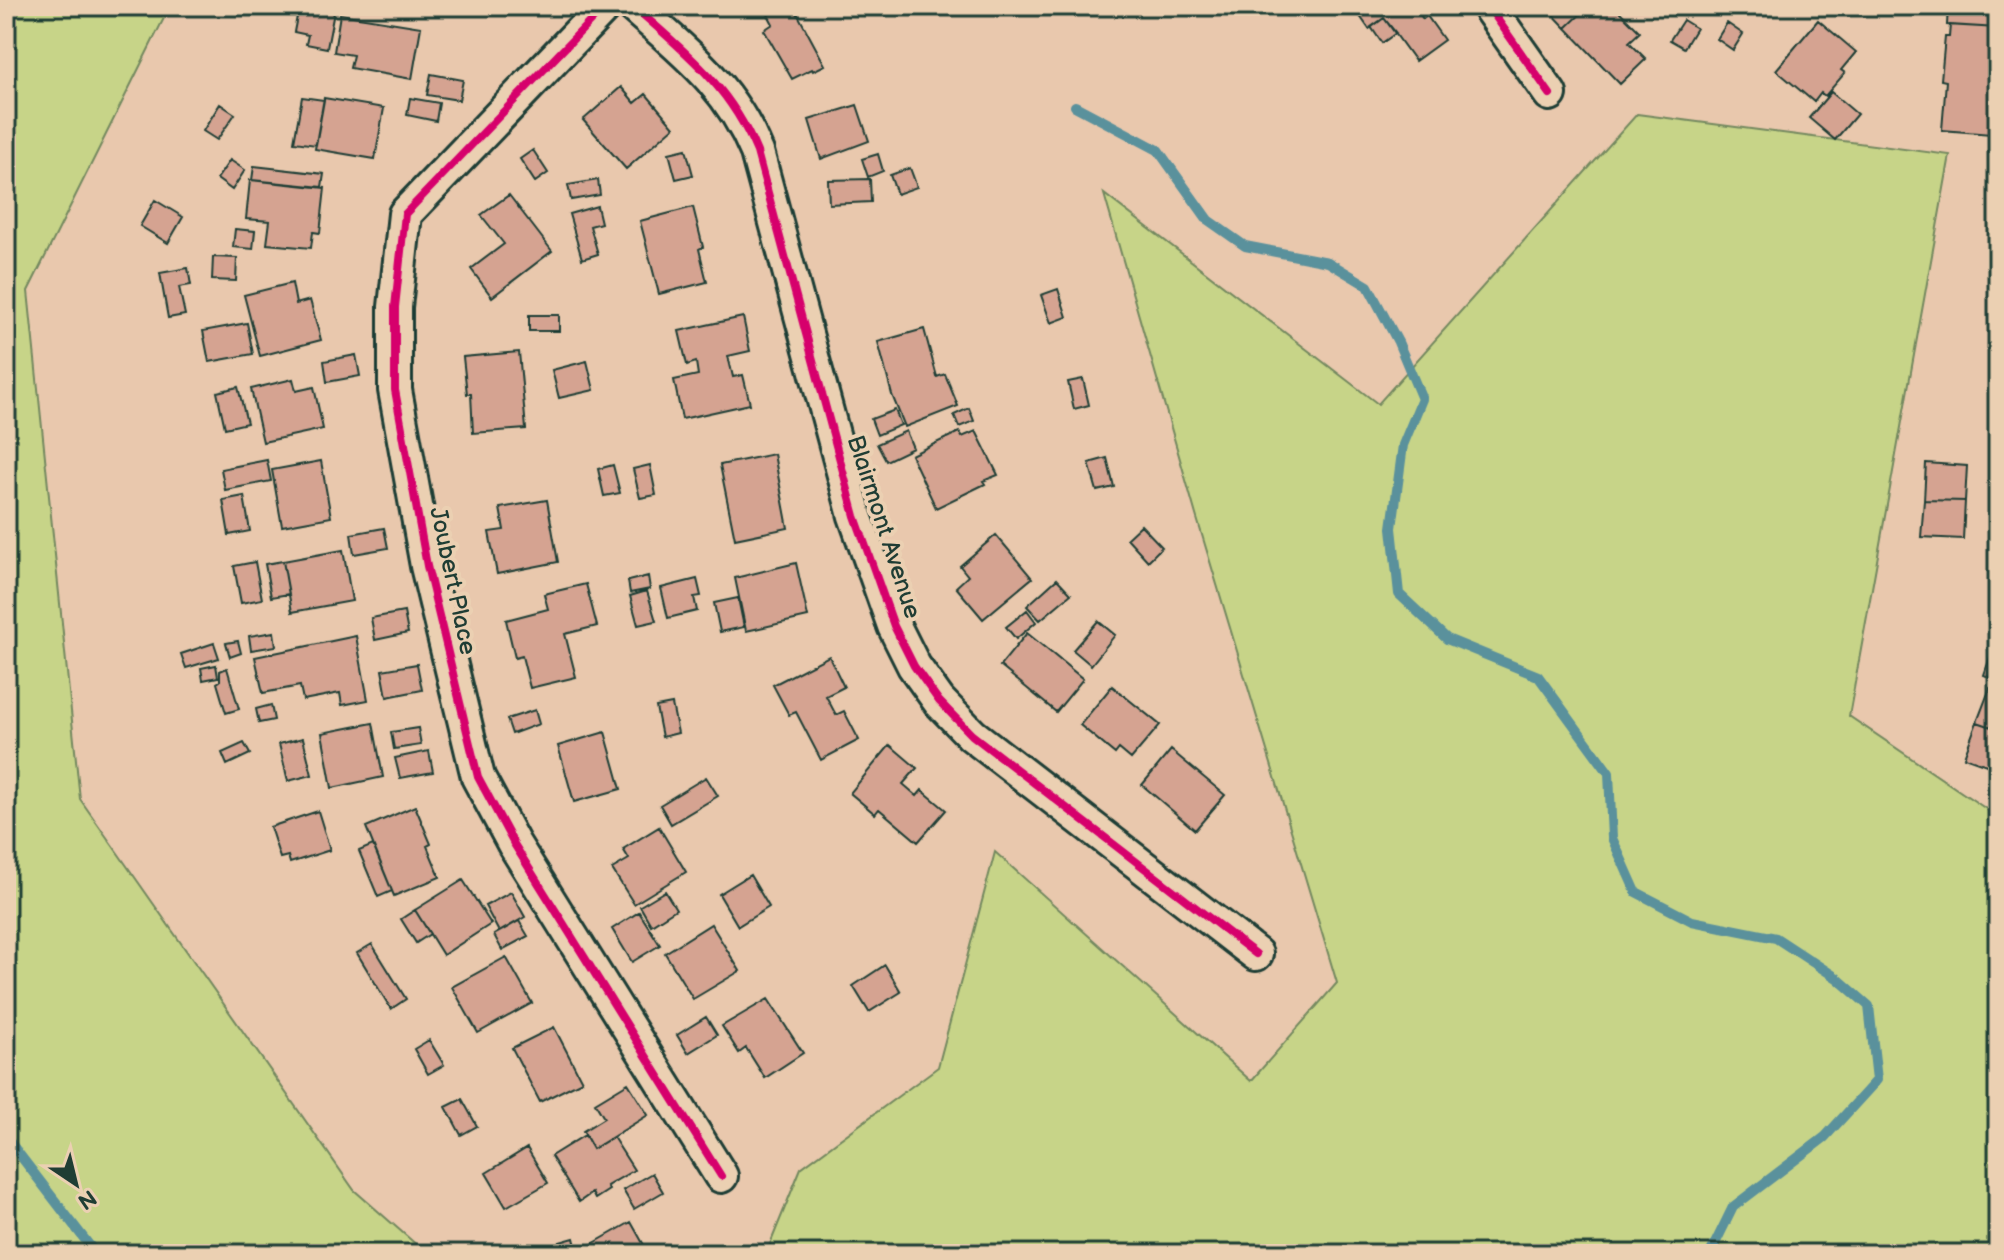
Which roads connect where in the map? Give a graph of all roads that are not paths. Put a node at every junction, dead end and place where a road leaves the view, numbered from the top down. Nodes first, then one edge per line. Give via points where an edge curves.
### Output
1 (605, 6) edge
2 (633, 6) edge
3 (1488, 6) edge
4 (1550, 94) dead end
5 (1256, 954) dead end
6 (721, 1176) dead end

1 - 6 street, Joubert Place via 405,214 395,307 395,390 427,566 478,777 522,857
2 - 5 street, Blairmont Avenue via 705,71 745,122 855,516 914,666 972,735
3 - 4 street

